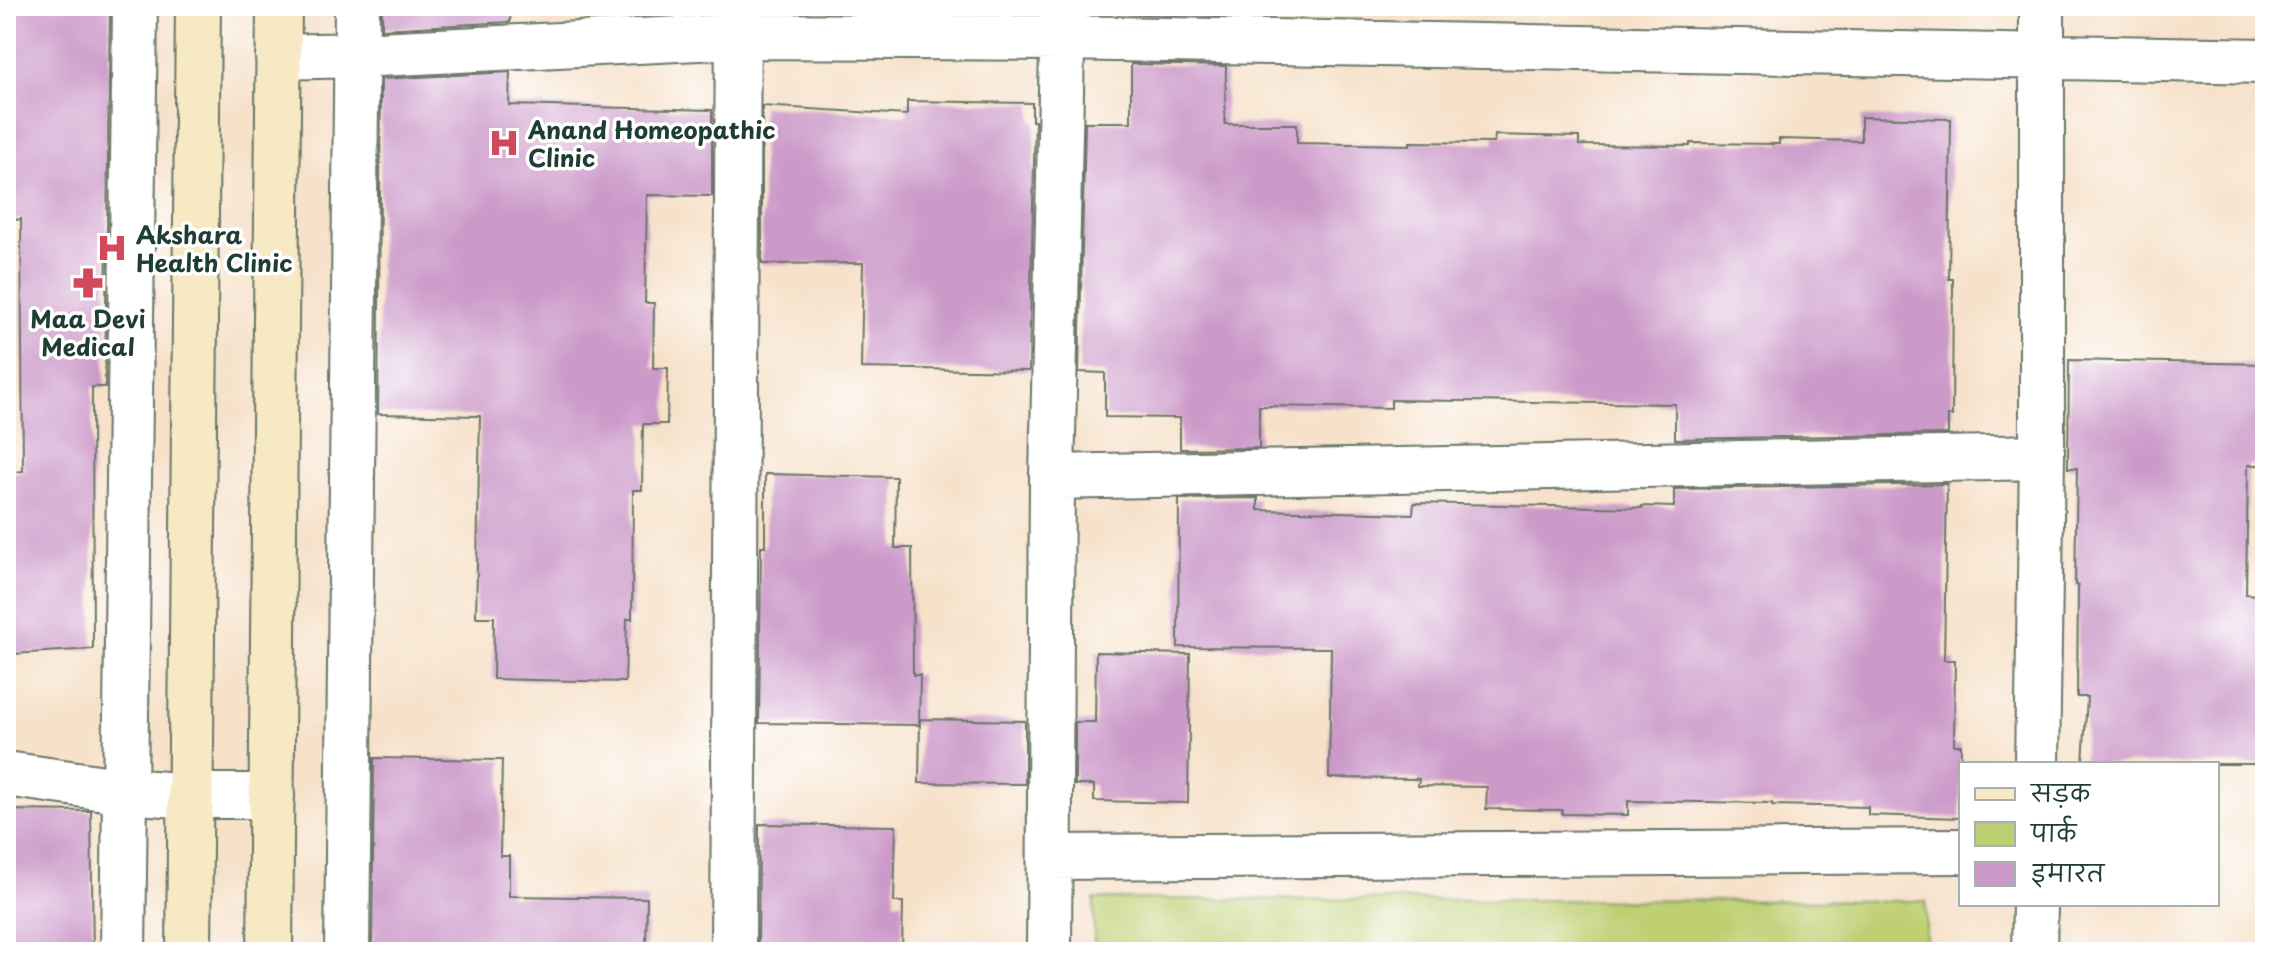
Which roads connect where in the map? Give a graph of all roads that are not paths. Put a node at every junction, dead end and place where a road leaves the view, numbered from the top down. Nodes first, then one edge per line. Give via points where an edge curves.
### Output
1 (135, 6) edge
2 (198, 6) edge
3 (279, 6) edge
4 (357, 6) edge
5 (2042, 6) edge
6 (738, 21) edge
7 (1063, 22) edge
8 (357, 55) junction
9 (278, 57) junction
10 (2041, 58) junction
11 (2265, 61) edge
12 (2042, 457) junction
13 (1052, 477) junction
14 (2037, 762) edge
15 (6, 774) edge
16 (126, 791) junction
17 (191, 796) junction
18 (272, 796) junction
19 (1959, 851) edge
20 (1050, 857) junction
21 (2035, 906) edge
22 (123, 952) edge
23 (189, 952) edge
24 (270, 952) edge
25 (347, 952) edge
26 (733, 952) edge
27 (1049, 952) edge
28 (2034, 952) edge

1 - 16 street
2 - 17 main road
3 - 9 main road
4 - 8 street
5 - 10 street
6 - 7 street
6 - 8 street
6 - 26 street
7 - 10 street
7 - 13 street
8 - 9 street
8 - 25 street
9 - 18 main road
10 - 11 street
10 - 12 street
12 - 13 street
12 - 14 street
13 - 20 street
15 - 16 street
16 - 17 street
16 - 22 street
17 - 18 street
17 - 23 main road
18 - 24 main road
19 - 20 street
20 - 27 street
21 - 28 street

